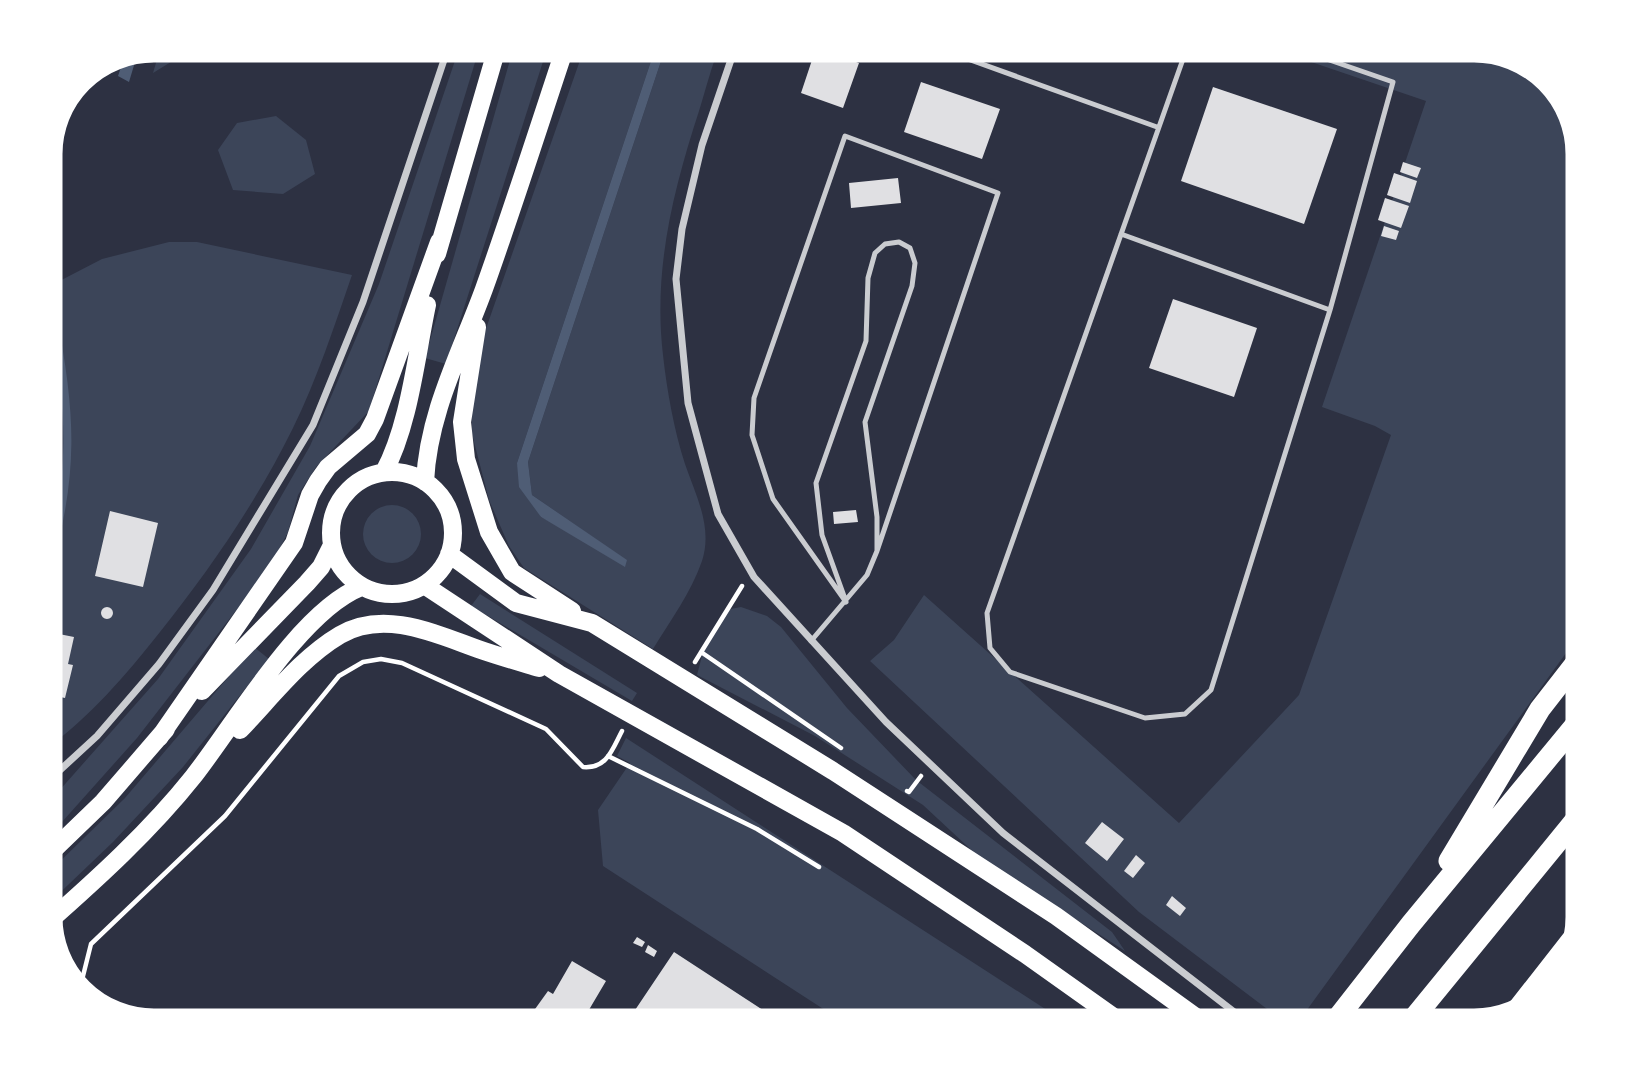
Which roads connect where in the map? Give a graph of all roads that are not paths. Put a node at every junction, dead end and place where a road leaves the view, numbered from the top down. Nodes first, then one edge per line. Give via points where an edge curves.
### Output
1 (445, 58) edge
2 (494, 58) edge
3 (562, 58) edge
4 (732, 58) edge
5 (963, 58) edge
6 (1183, 58) edge
7 (1322, 58) edge
8 (1157, 127) junction
9 (1121, 234) junction
10 (439, 242) junction
11 (484, 289) junction
12 (1331, 310) junction
13 (384, 472) junction
14 (425, 482) junction
15 (332, 545) junction
16 (877, 551) junction
17 (449, 554) junction
18 (424, 585) junction
19 (361, 587) junction
20 (846, 602) junction
21 (592, 623) junction
22 (811, 641) junction
23 (1570, 670) edge
24 (559, 674) junction
25 (1570, 733) edge
26 (159, 738) junction
27 (58, 772) edge
28 (191, 779) junction
29 (1570, 828) edge
30 (58, 845) edge
31 (58, 914) edge
32 (1411, 924) junction
33 (1565, 949) edge
34 (1528, 997) edge
35 (1107, 1013) edge
36 (1189, 1013) edge
37 (1234, 1013) edge
38 (1341, 1013) edge
39 (1419, 1013) edge

1 - 27 street via 363,302 313,425 213,590 159,664 97,736
2 - 10 main road
3 - 11 main road
4 - 22 street via 702,145 682,229 676,279 688,403 718,514 754,577
5 - 8 lane
6 - 8 lane
7 - 12 lane via 1393,82
8 - 9 lane
9 - 12 lane
9 - 12 lane via 987,613 990,648 1010,672 1145,718 1185,714 1211,690
10 - 13 main road via 409,393
10 - 26 main road via 371,427 318,481 300,532 282,563
11 - 14 main road via 441,398 428,447
11 - 21 main road via 462,422 469,473 489,532 512,572
13 - 14 main road via 405,473
13 - 15 main road via 345,493 331,523
14 - 17 main road via 450,514
15 - 19 main road via 345,574
15 - 26 main road via 307,583
16 - 20 lane via 867,575
16 - 20 lane via 865,422 912,286 915,262 911,248 899,242 885,244 875,253 868,278 866,341 816,483 822,535
16 - 20 lane via 998,194 845,136 754,398 752,435 773,499
17 - 18 main road
17 - 21 main road via 516,603
18 - 19 main road via 391,594
18 - 24 main road
19 - 28 main road via 324,612 297,639
20 - 22 lane
21 - 36 main road via 1056,916
22 - 37 street via 886,722 1003,833
23 - 32 highway via 1540,709
24 - 28 main road via 430,630 394,625 354,629 314,654
24 - 35 main road via 843,833
25 - 32 highway
26 - 30 main road
28 - 31 main road
29 - 39 highway
32 - 38 highway
33 - 34 highway

